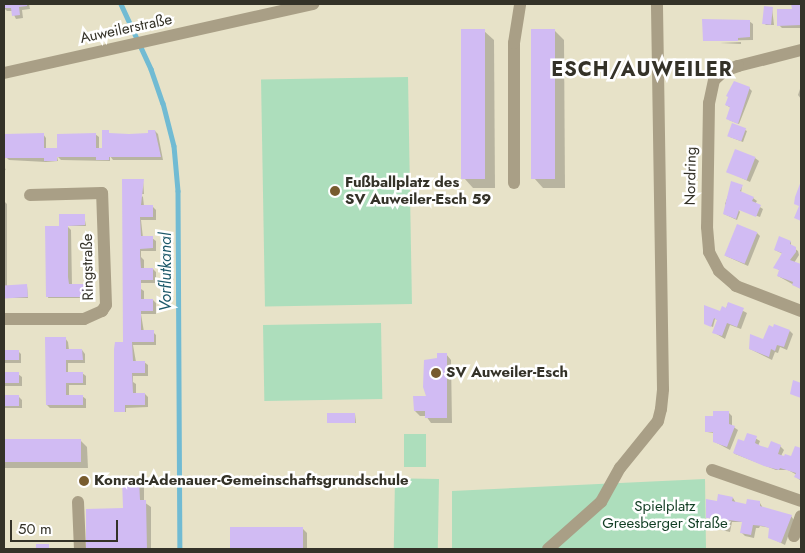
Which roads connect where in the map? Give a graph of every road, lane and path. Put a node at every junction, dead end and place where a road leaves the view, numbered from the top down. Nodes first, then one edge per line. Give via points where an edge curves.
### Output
1 (313, 4) edge
2 (520, 4) edge
3 (656, 4) edge
4 (801, 50) edge
5 (4, 72) edge
6 (514, 183) dead end
7 (30, 195) dead end
8 (801, 311) edge
9 (4, 319) edge
10 (712, 470) dead end
11 (801, 501) edge
12 (78, 502) dead end
13 (801, 516) edge
14 (794, 536) dead end
15 (80, 549) edge
16 (548, 549) edge

1 - 5 street, Auweilerstraße
2 - 6 street via 514,44
3 - 16 street via 661,409 658,421 620,468 601,502
4 - 8 street, Nordring via 738,66 724,71 714,80 709,103 707,226 709,252 720,271 736,286
7 - 9 street, Ringstraße via 102,193 106,305 102,311 84,319
10 - 11 street
12 - 15 street
13 - 14 street

